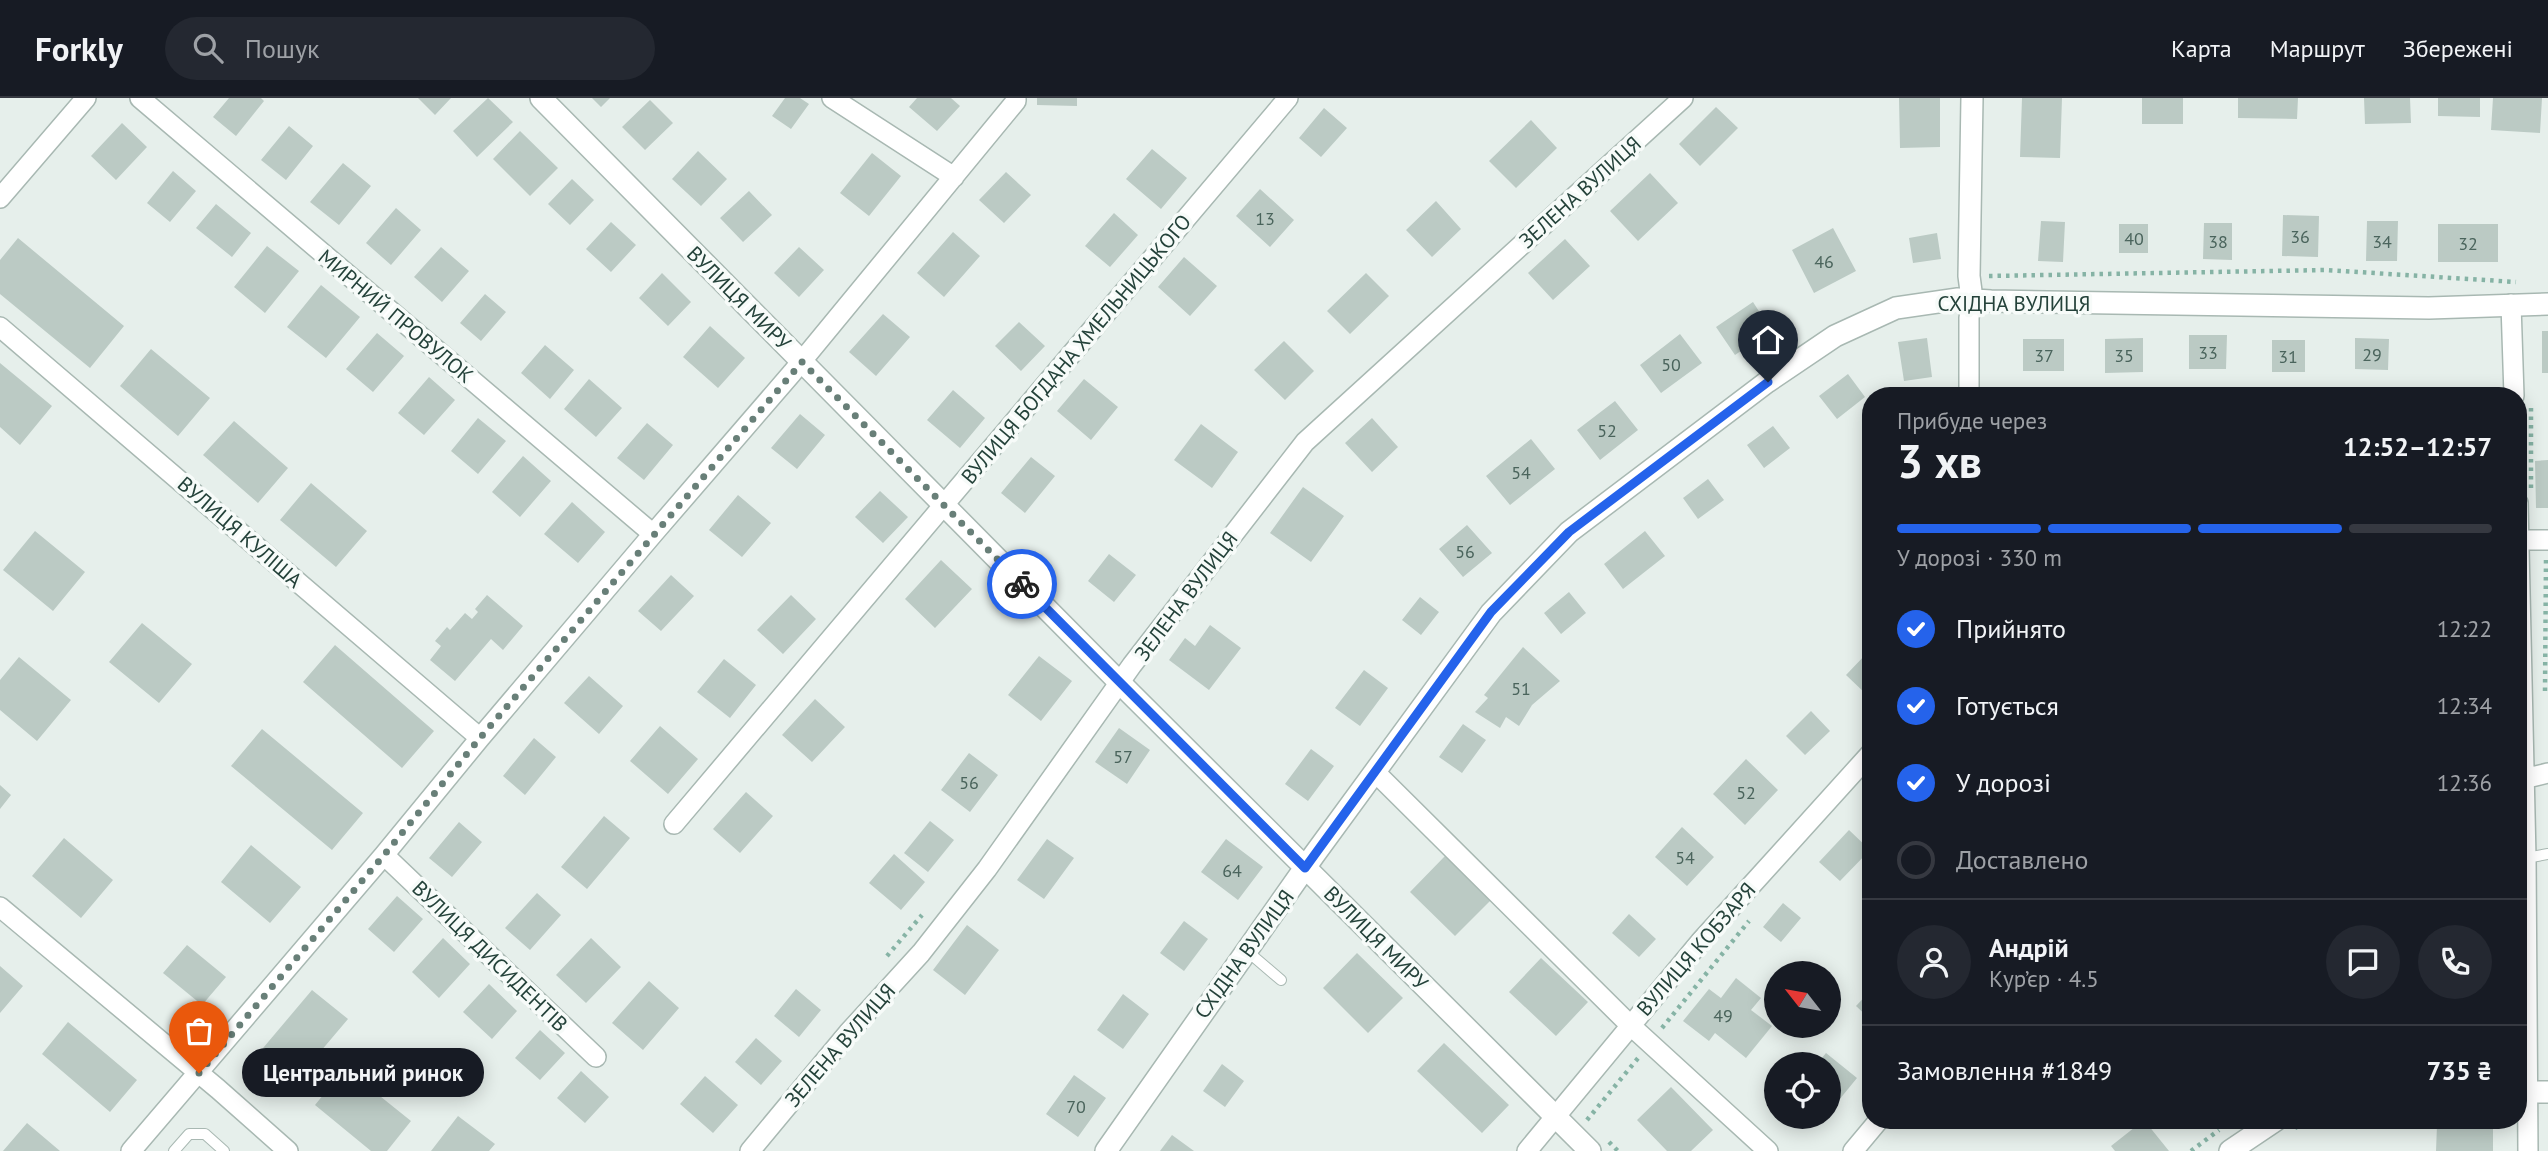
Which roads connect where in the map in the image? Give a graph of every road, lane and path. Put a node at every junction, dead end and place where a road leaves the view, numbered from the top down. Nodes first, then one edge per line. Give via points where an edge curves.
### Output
1 (86, 98) edge
2 (140, 98) edge
3 (541, 98) edge
4 (832, 98) edge
5 (1016, 98) edge
6 (1288, 98) edge
7 (1683, 98) edge
8 (1972, 98) edge
9 (954, 177) junction
10 (0, 198) edge
11 (1969, 276) junction
12 (2518, 282) dead end
13 (1972, 299) junction
14 (2511, 304) junction
15 (2548, 304) edge
16 (0, 327) edge
17 (802, 362) junction
18 (1969, 387) edge
19 (2514, 387) edge
20 (944, 505) junction
21 (653, 534) junction
22 (2527, 540) edge
23 (2548, 540) edge
24 (1121, 683) junction
25 (480, 738) junction
26 (1862, 763) edge
27 (1375, 772) junction
28 (2548, 773) edge
29 (2527, 788) edge
30 (674, 824) dead end
31 (2548, 854) edge
32 (384, 855) junction
33 (2527, 858) edge
34 (1305, 868) junction
35 (930, 905) dead end
36 (2527, 905) edge
37 (0, 906) edge
38 (1751, 919) dead end
39 (1246, 951) junction
40 (879, 966) dead end
41 (1281, 980) dead end
42 (1630, 1025) junction
43 (1650, 1042) junction
44 (596, 1057) dead end
45 (199, 1073) junction
46 (2531, 1092) edge
47 (1555, 1116) junction
48 (1587, 1120) dead end
49 (1871, 1129) edge
50 (2222, 1129) edge
51 (2263, 1129) edge
52 (131, 1151) edge
53 (174, 1151) edge
54 (224, 1151) edge
55 (288, 1151) edge
56 (750, 1151) edge
57 (1106, 1151) edge
58 (1527, 1151) edge
59 (1590, 1151) edge
60 (1768, 1151) edge
61 (1853, 1151) edge
62 (2191, 1151) edge
63 (2231, 1151) edge
64 (2528, 1151) edge

1 - 10 street
2 - 21 street, МИРНИЙ ПРОВУЛОК
3 - 17 street, ВУЛИЦЯ МИРУ
4 - 9 street
5 - 9 street
6 - 20 street, ВУЛИЦЯ БОГДАНА ХМЕЛЬНИЦЬКОГО
7 - 24 street, ЗЕЛЕНА ВУЛИЦЯ via 1305,442
8 - 11 street
9 - 17 street
11 - 12 path via 2326,270
11 - 13 street
13 - 14 street, СХІДНА ВУЛИЦЯ via 2430,308
13 - 18 street
13 - 27 street, СХІДНА ВУЛИЦЯ via 1896,308 1835,336 1569,532 1491,612
14 - 15 street, СХІДНА ВУЛИЦЯ
14 - 19 street
16 - 25 street, ВУЛИЦЯ КУЛІША
17 - 20 street, ВУЛИЦЯ МИРУ
17 - 21 street
20 - 24 street, ВУЛИЦЯ МИРУ
20 - 30 street, ВУЛИЦЯ БОГДАНА ХМЕЛЬНИЦЬКОГО
21 - 25 street
22 - 23 street
24 - 34 street, ВУЛИЦЯ МИРУ
24 - 56 street, ЗЕЛЕНА ВУЛИЦЯ via 921,953
25 - 32 street
26 - 42 street, ВУЛИЦЯ КОБЗАРЯ
27 - 34 street, СХІДНА ВУЛИЦЯ
27 - 42 street
28 - 29 street
31 - 33 lane
32 - 44 street, ВУЛИЦЯ ДИСИДЕНТІВ
32 - 45 street
34 - 39 street, СХІДНА ВУЛИЦЯ
34 - 47 street, ВУЛИЦЯ МИРУ
35 - 40 path
36 - 46 street
37 - 45 street
38 - 43 path
39 - 41 lane
39 - 57 street, СХІДНА ВУЛИЦЯ
42 - 43 street
42 - 47 street, ВУЛИЦЯ КОБЗАРЯ
43 - 48 path
43 - 60 street
45 - 52 street
45 - 55 street
46 - 64 street
47 - 58 street, ВУЛИЦЯ КОБЗАРЯ
47 - 59 street, ВУЛИЦЯ МИРУ
49 - 61 street
50 - 62 path
51 - 63 street
53 - 54 lane via 189,1133 205,1134

